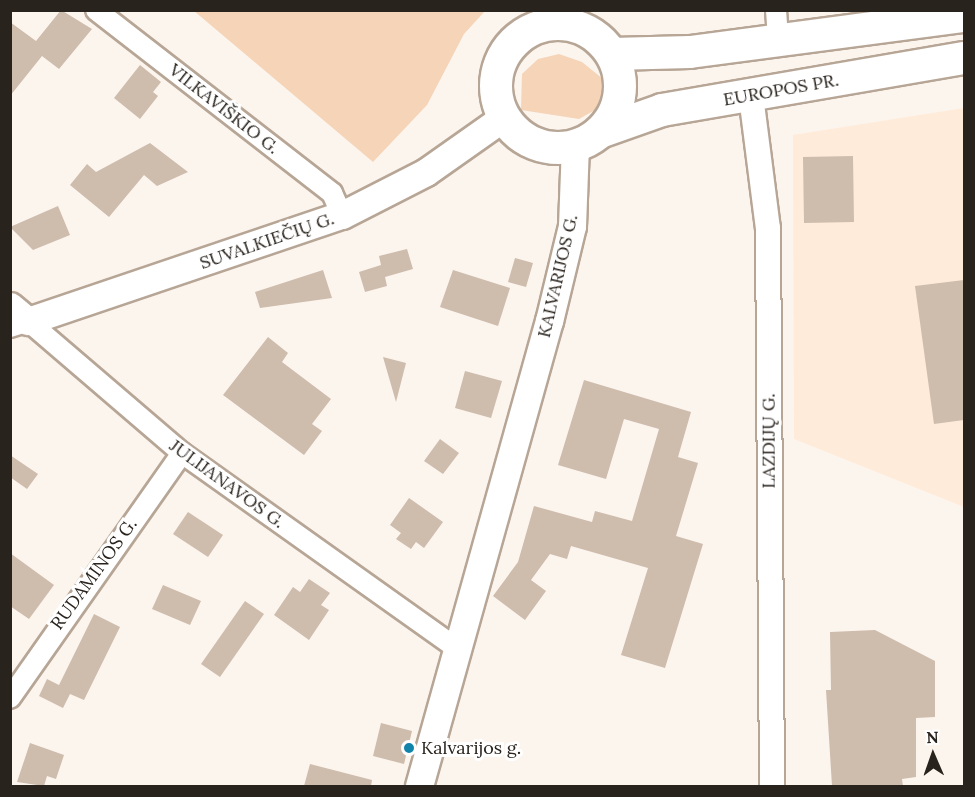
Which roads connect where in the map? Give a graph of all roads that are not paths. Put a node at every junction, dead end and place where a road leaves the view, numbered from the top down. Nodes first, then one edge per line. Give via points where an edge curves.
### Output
1 (96, 10) edge
2 (964, 16) edge
3 (777, 26) edge
4 (612, 54) junction
5 (964, 58) edge
6 (751, 96) junction
7 (504, 117) junction
8 (587, 139) junction
9 (342, 216) junction
10 (16, 318) edge
11 (182, 453) junction
12 (455, 647) junction
13 (10, 698) edge
14 (419, 786) edge
15 (772, 786) edge

1 - 9 street, VILKAVIŠKIO G. via 332,193
2 - 3 main road
3 - 4 main road via 690,52
4 - 7 main road via 596,36 574,26 551,24 528,31 510,46 499,67 496,91
4 - 8 main road via 620,95
5 - 6 main road, EUROPOS PR.
6 - 8 main road, EUROPOS PR. via 662,110
6 - 15 street, LAZDIJŲ G. via 768,228
7 - 8 main road, EUROPOS PR. via 535,143
7 - 9 main road, SUVALKIEČIŲ G. via 417,177
8 - 12 main road, KALVARIJOS G. via 572,226
9 - 10 main road, SUVALKIEČIŲ G.
10 - 11 street, JULIJANAVOS G.
11 - 12 street, JULIJANAVOS G.
11 - 13 street, RUDAMINOS G.
12 - 14 main road, KALVARIJOS G.

